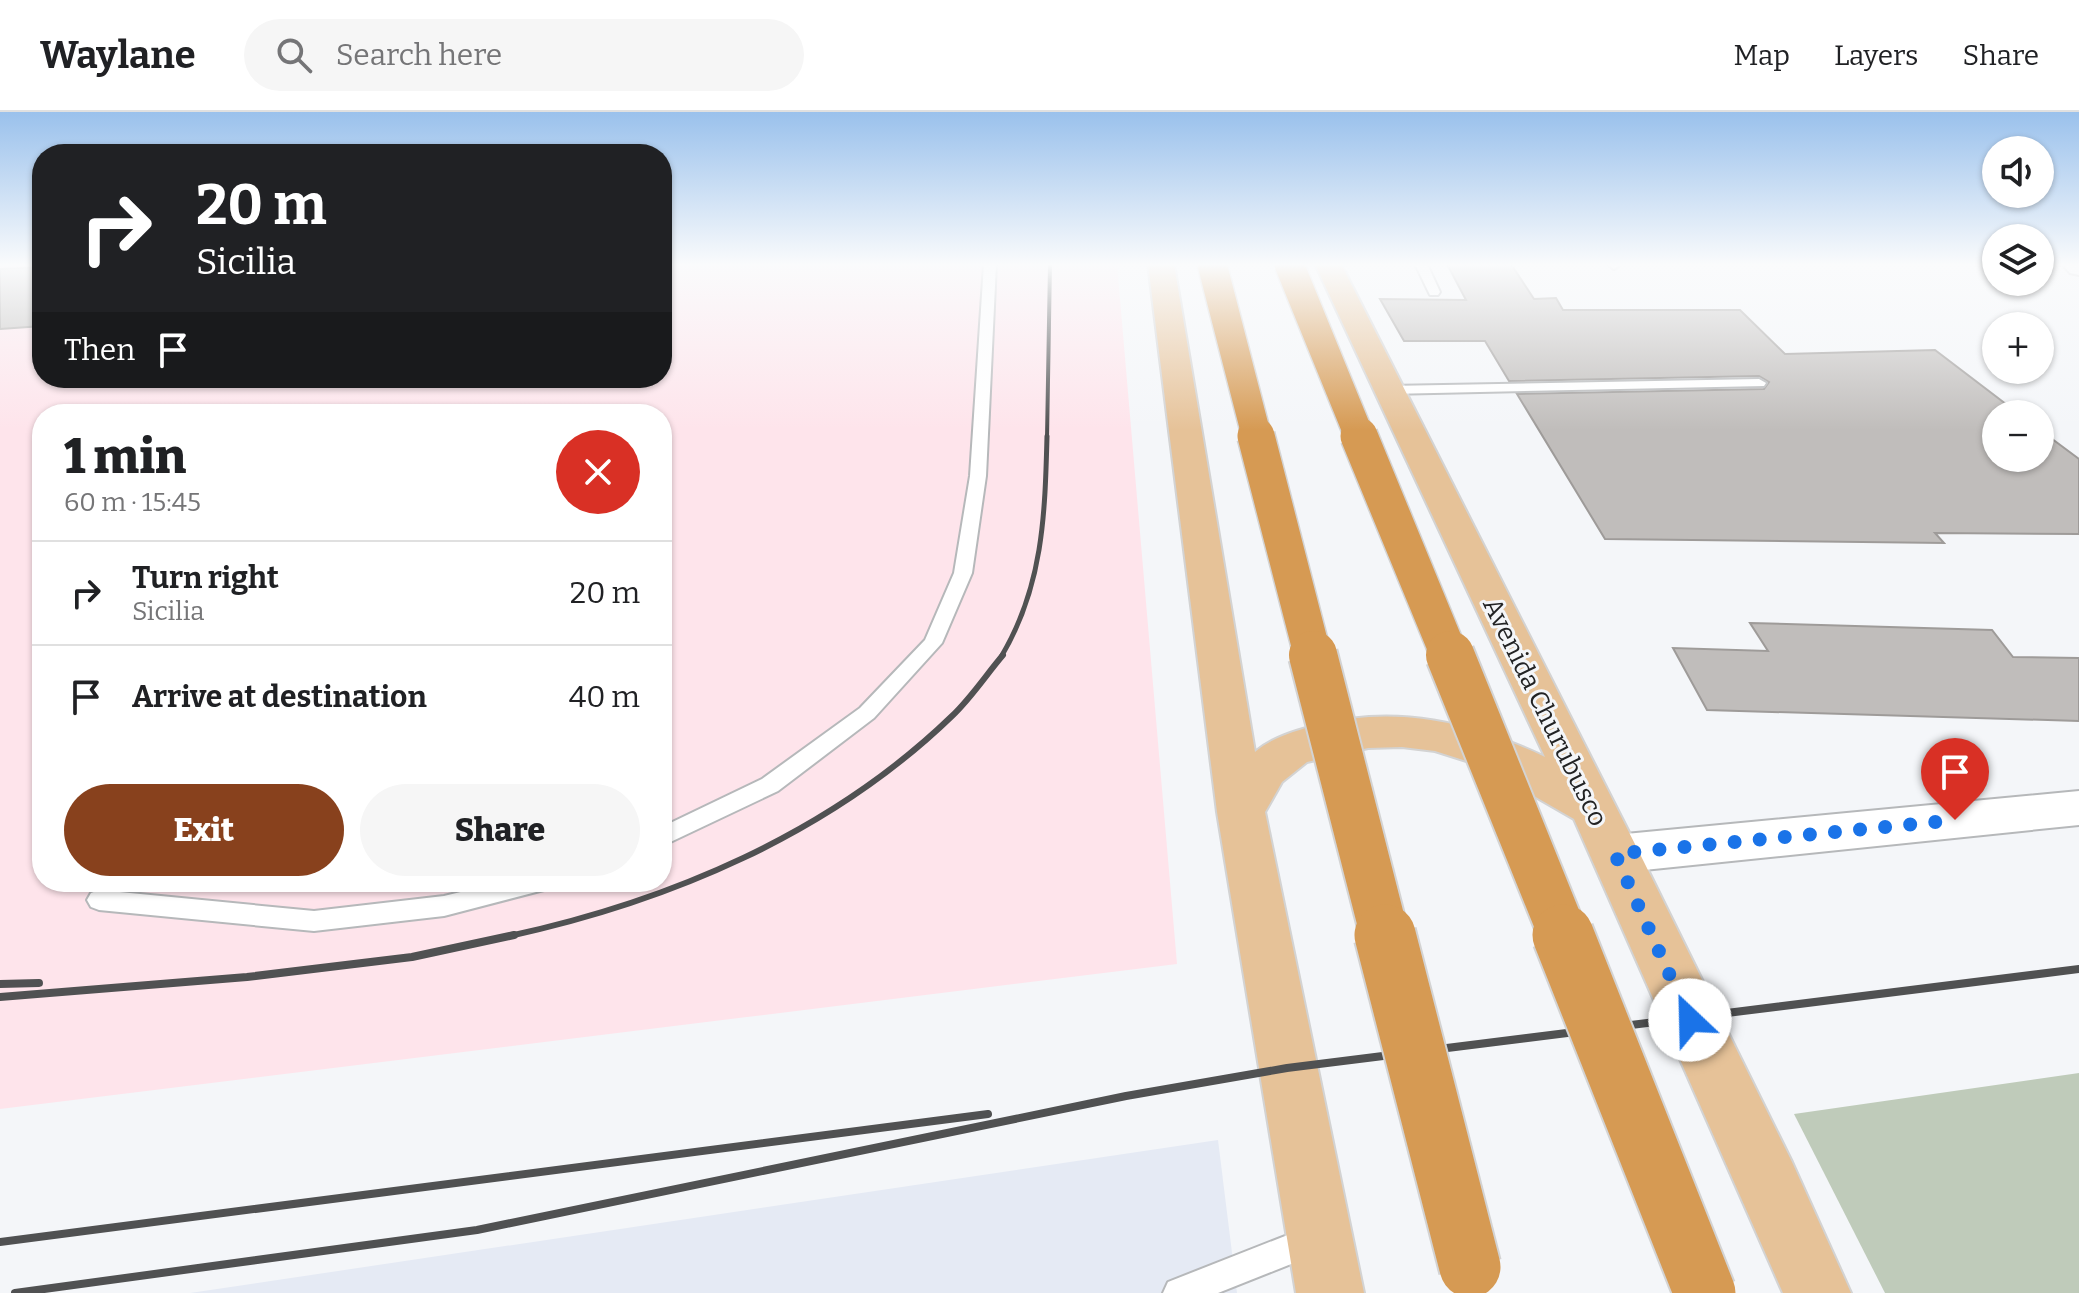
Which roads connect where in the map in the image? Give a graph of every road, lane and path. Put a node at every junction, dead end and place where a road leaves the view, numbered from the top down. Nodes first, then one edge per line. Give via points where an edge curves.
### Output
1 (987, 319) edge
2 (1169, 319) edge
3 (1226, 319) edge
4 (1312, 319) edge
5 (1354, 319) edge
6 (1759, 383) dead end
7 (1388, 390) junction
8 (1592, 808) junction
9 (2079, 808) edge
10 (1241, 812) junction
11 (672, 832) edge
12 (1615, 854) junction
13 (500, 892) edge
14 (99, 900) dead end
15 (1321, 1237) junction
16 (1470, 1267) dead end
17 (1179, 1293) edge
18 (1330, 1293) edge
19 (1705, 1293) edge
20 (1817, 1293) edge

1 - 11 lane via 976,490 963,573 933,643 867,713 770,785
2 - 10 main road
3 - 16 highway, bridge
4 - 19 highway, bridge
5 - 7 main road, Avenida Churubusco
6 - 7 lane
7 - 8 main road, Avenida Churubusco
8 - 10 main road via 1536,771 1463,740 1404,729 1355,732 1298,746 1269,765
8 - 12 main road, Avenida Churubusco
9 - 12 street
10 - 15 main road
12 - 20 main road, Avenida Churubusco
13 - 14 lane via 444,906 314,921
15 - 17 lane
15 - 18 main road

